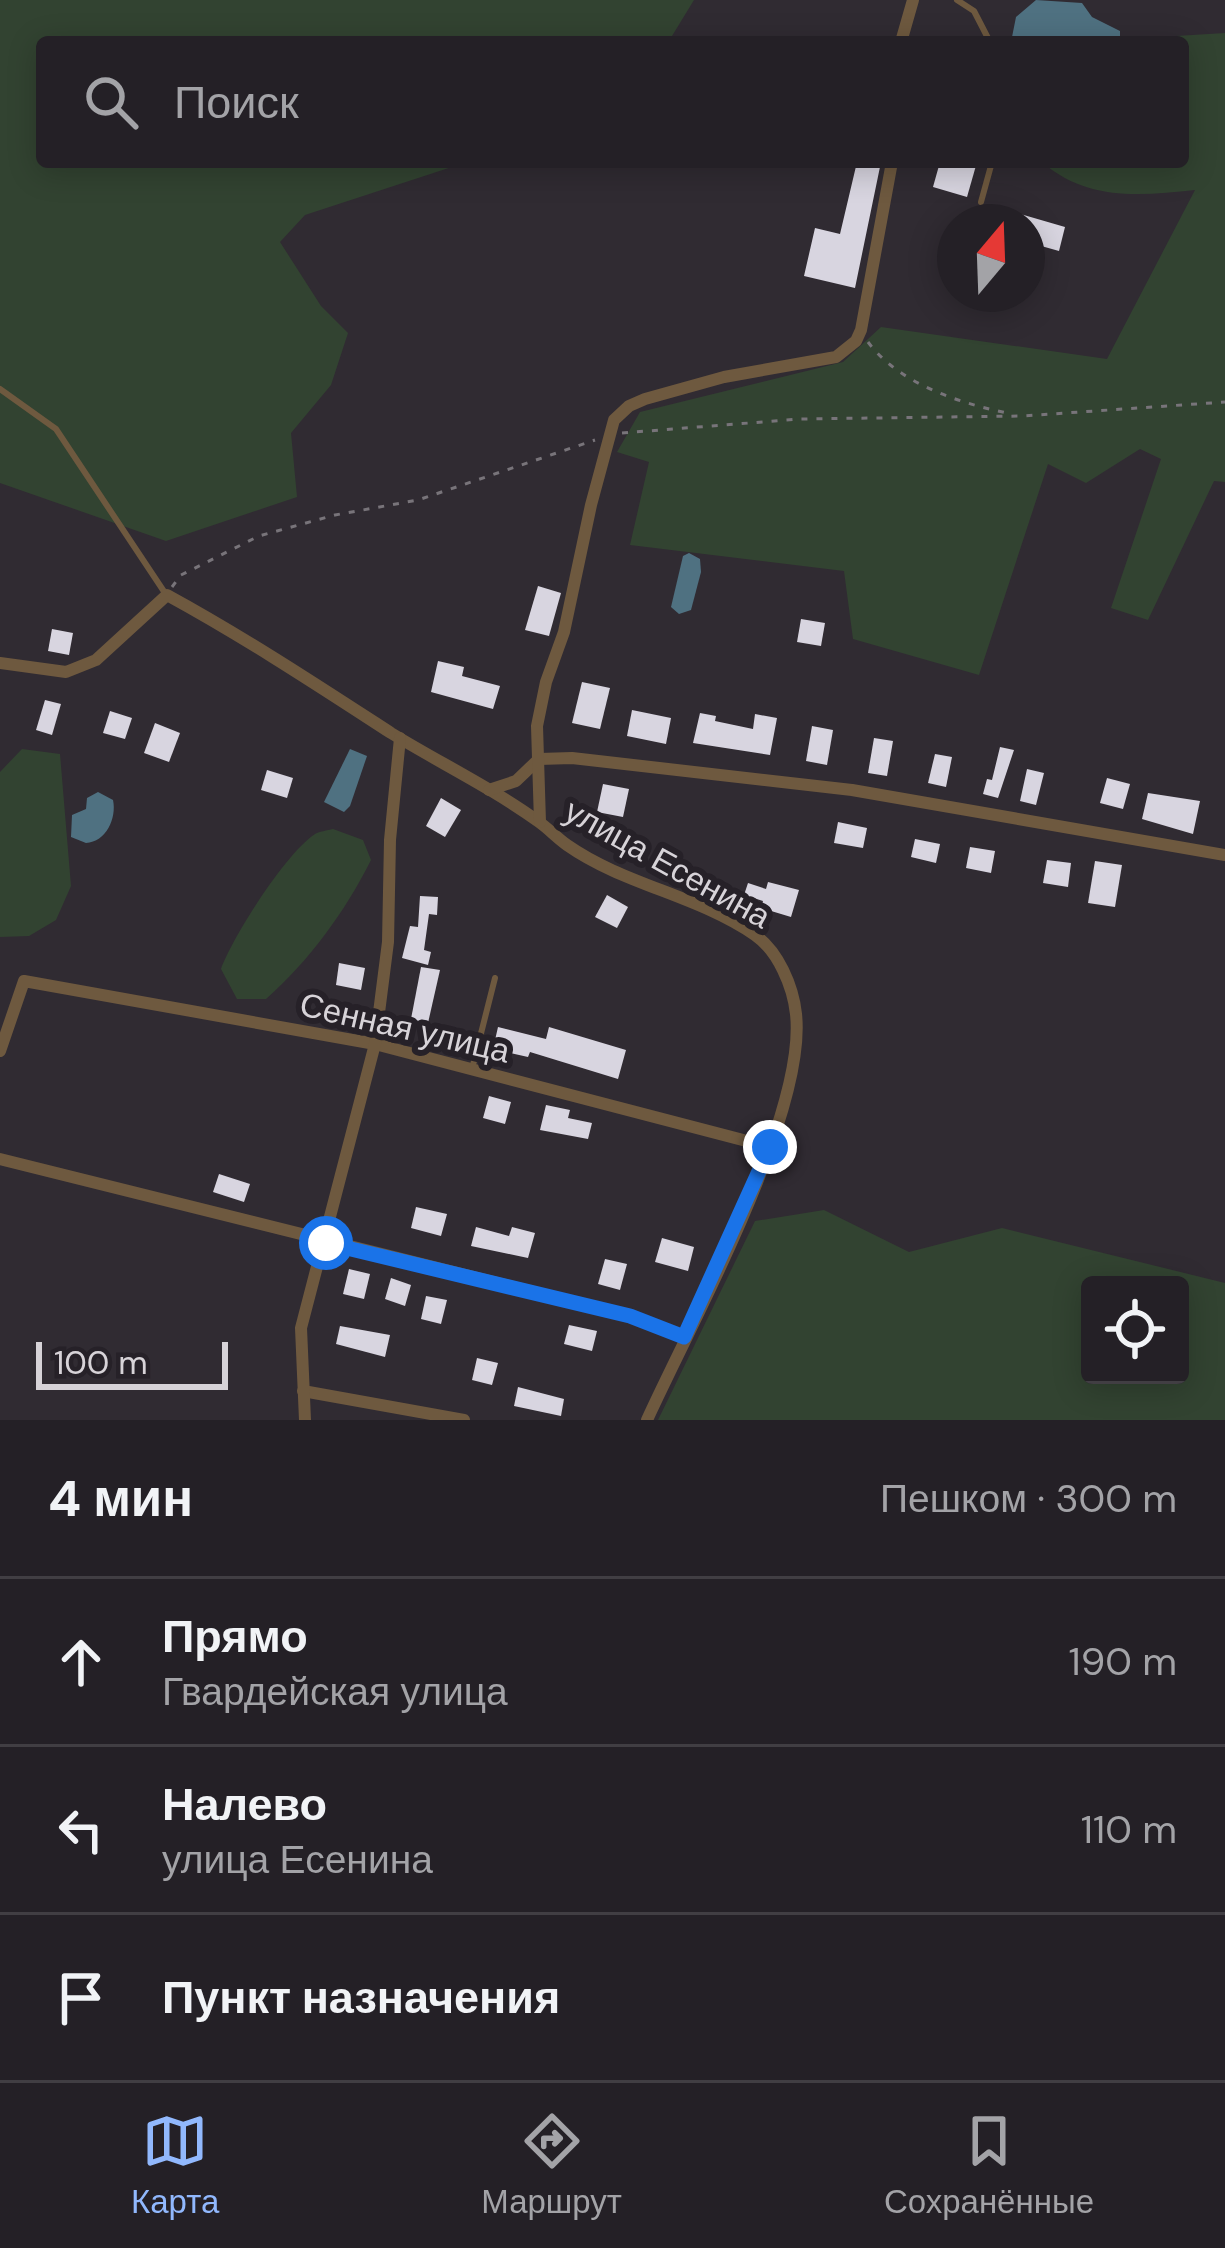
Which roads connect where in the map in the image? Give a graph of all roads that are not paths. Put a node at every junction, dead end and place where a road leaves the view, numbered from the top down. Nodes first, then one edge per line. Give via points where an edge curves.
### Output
1 (913, 0) edge
2 (957, 0) edge
3 (903, 36) edge
4 (987, 36) edge
5 (891, 168) edge
6 (990, 168) edge
7 (981, 202) dead end
8 (0, 389) edge
9 (166, 595) junction
10 (0, 663) edge
11 (400, 738) junction
12 (539, 760) junction
13 (489, 790) junction
14 (539, 822) junction
15 (1225, 855) edge
16 (495, 977) dead end
17 (375, 1044) junction
18 (0, 1051) edge
19 (472, 1069) junction
20 (770, 1147) junction
21 (0, 1159) edge
22 (326, 1243) junction
23 (684, 1337) junction
24 (303, 1391) junction
25 (305, 1420) edge
26 (464, 1420) edge
27 (647, 1420) edge

1 - 3 street
2 - 4 lane via 974,11
5 - 12 street via 856,341 836,357 645,399 614,420 546,682
6 - 7 lane
8 - 9 lane via 56,429
9 - 10 street via 96,660 66,672
9 - 11 street, улица Есенина
11 - 13 street, улица Есенина
11 - 17 street
12 - 13 street via 516,781
12 - 14 street
12 - 15 street via 678,767 852,790
13 - 14 street, улица Есенина
14 - 20 street, улица Есенина via 619,875 757,936 777,959 793,995 797,1037
16 - 19 lane
17 - 18 street, Сенная улица via 24,981
17 - 19 street, Сенная улица
17 - 22 street
19 - 20 street, Сенная улица
20 - 23 street, улица Есенина
21 - 22 street
22 - 23 street via 630,1316
22 - 24 street via 301,1328
23 - 27 street, улица Есенина
24 - 25 street
24 - 26 street

